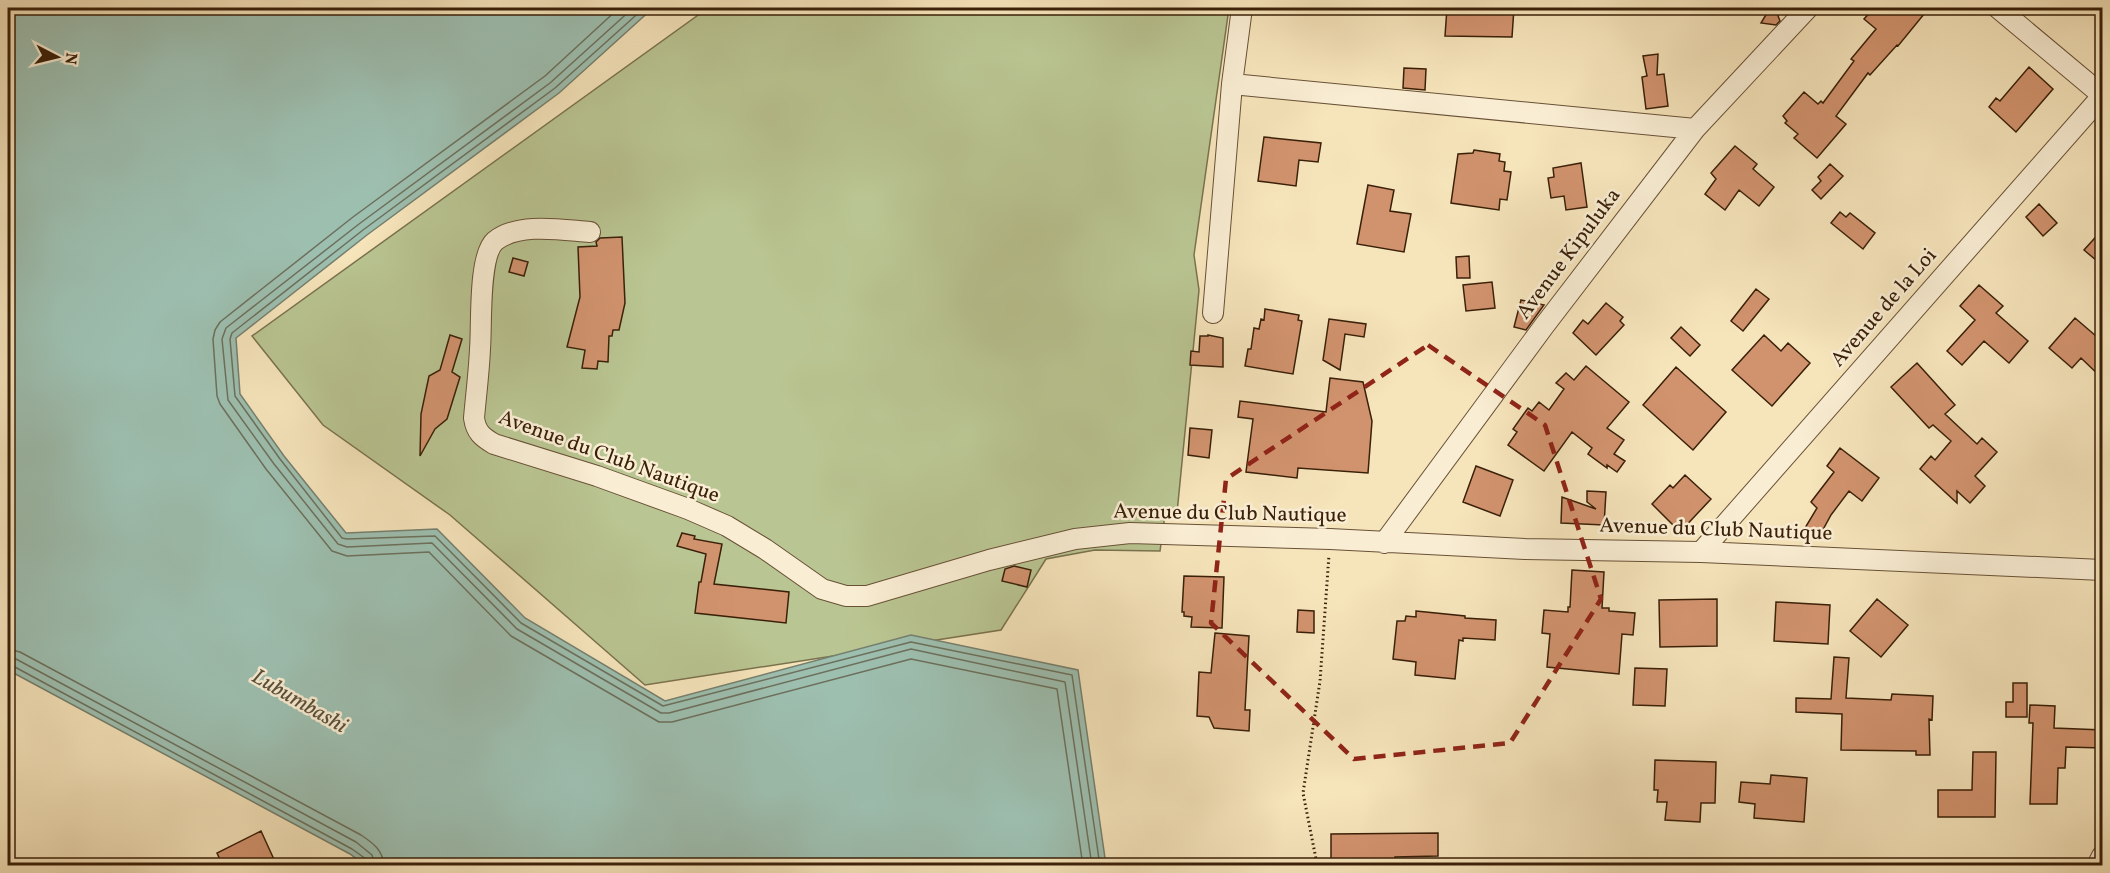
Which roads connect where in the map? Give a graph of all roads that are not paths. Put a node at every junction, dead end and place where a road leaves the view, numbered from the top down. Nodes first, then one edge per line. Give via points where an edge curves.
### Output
1 (1242, 8) edge
2 (1808, 8) edge
3 (1998, 8) edge
4 (1232, 84) junction
5 (2103, 96) edge
6 (1695, 129) junction
7 (590, 232) dead end
8 (1213, 313) dead end
9 (1384, 543) junction
10 (1701, 552) junction
11 (2103, 570) edge
12 (2103, 856) edge
13 (2097, 866) edge

1 - 4 street
2 - 6 street, Avenue Kipuluka
3 - 5 street
4 - 6 street
4 - 8 street
5 - 10 street, Avenue de la Loi
6 - 9 street, Avenue Kipuluka
7 - 9 street, Avenue du Club Nautique via 523,230 495,242 489,250 482,282 476,429 494,444 597,476 727,526 822,589 846,596 867,596 1075,539 1130,533
9 - 10 street, Avenue du Club Nautique
10 - 11 street, Avenue du Club Nautique
12 - 13 street

